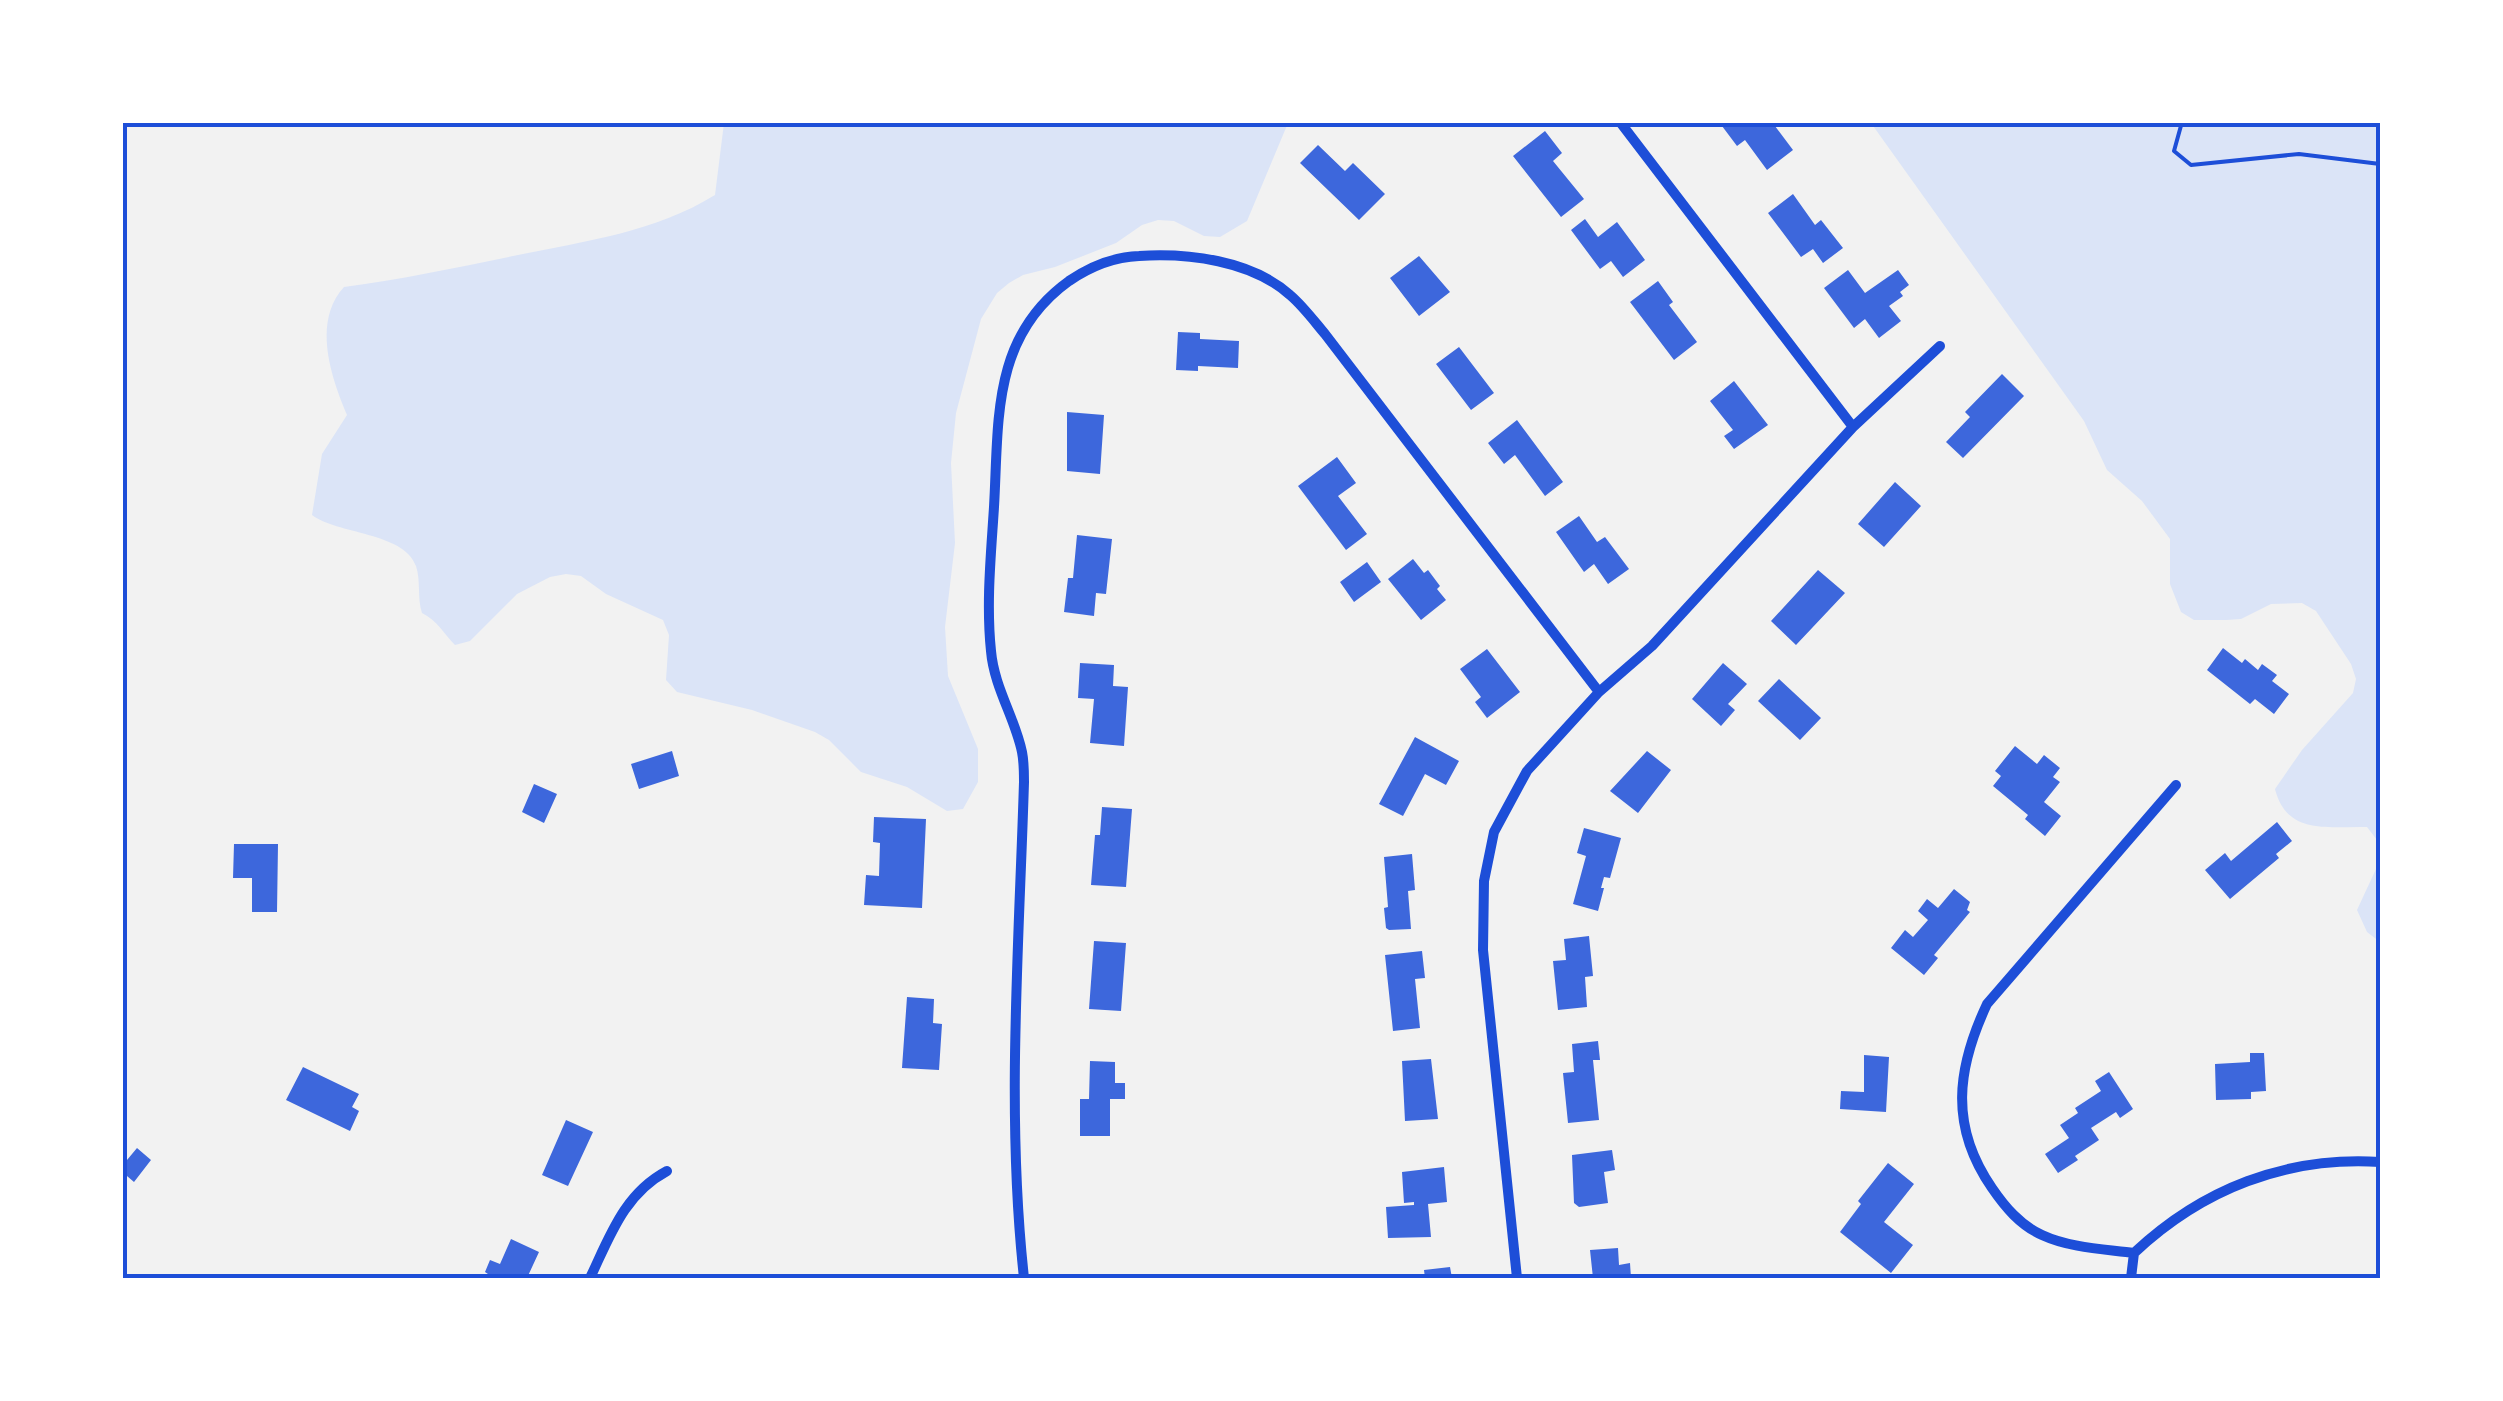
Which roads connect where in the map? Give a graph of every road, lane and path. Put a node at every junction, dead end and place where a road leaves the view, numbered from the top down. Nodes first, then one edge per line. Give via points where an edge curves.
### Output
1 (1620, 122) edge
2 (2182, 122) edge
3 (2380, 164) edge
4 (1940, 346) dead end
5 (1853, 428) junction
6 (1599, 692) junction
7 (2176, 784) dead end
8 (2380, 1162) edge
9 (668, 1171) dead end
10 (2134, 1253) junction
11 (590, 1278) edge
12 (1024, 1278) edge
13 (1518, 1278) edge
14 (2131, 1278) edge

1 - 5 street
2 - 3 path via 2174,151 2191,165 2299,154
4 - 5 street
5 - 6 street via 1652,646
6 - 12 street via 1288,292 1209,258 1162,254 1119,257 1084,270 1054,292 1027,320 1005,378 989,600 991,654 1022,750 1024,782 1014,1087
6 - 13 street via 1526,771 1494,832 1484,880 1482,950
7 - 10 street via 1988,1004 1970,1042 1962,1082 1969,1145 2019,1221 2070,1244
8 - 10 street via 2310,1165 2249,1178 2190,1209
9 - 11 street via 648,1181 621,1211
10 - 14 street

